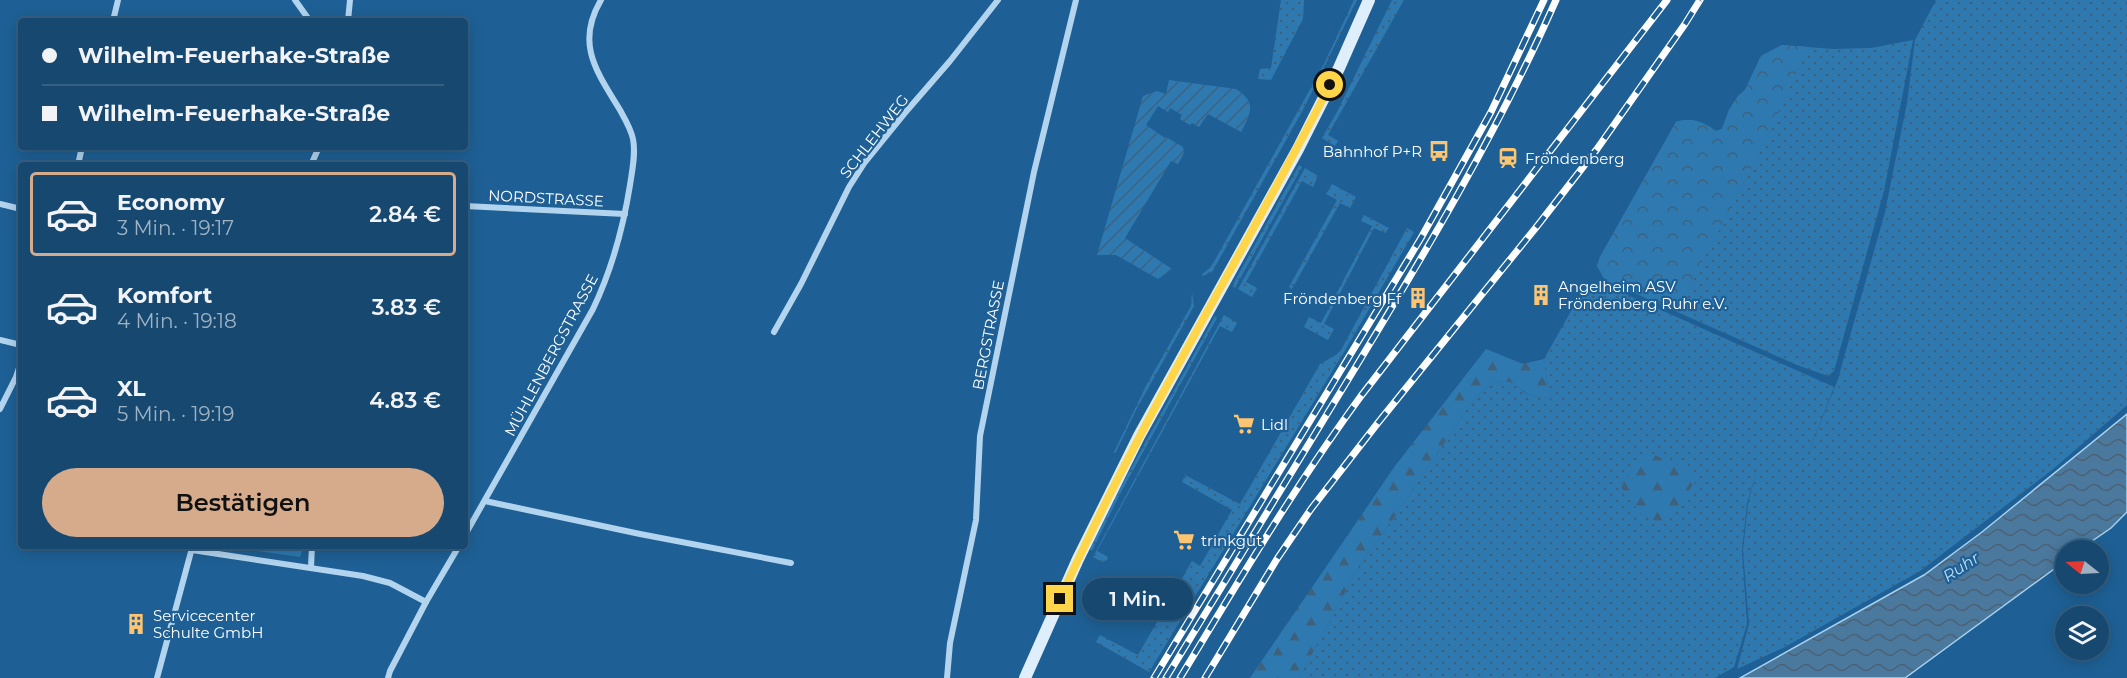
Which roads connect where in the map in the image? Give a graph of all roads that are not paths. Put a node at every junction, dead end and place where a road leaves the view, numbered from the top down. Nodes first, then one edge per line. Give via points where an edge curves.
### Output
1 (118, 0) edge
2 (295, 0) edge
3 (350, 0) edge
4 (601, 0) edge
5 (998, 0) edge
6 (1076, 0) edge
7 (1369, 0) edge
8 (114, 18) edge
9 (308, 18) edge
10 (348, 18) edge
11 (0, 204) edge
12 (468, 206) edge
13 (18, 208) edge
14 (625, 214) junction
15 (774, 332) dead end
16 (0, 340) edge
17 (18, 344) edge
18 (18, 371) edge
19 (0, 409) edge
20 (485, 501) junction
21 (468, 530) edge
22 (192, 549) edge
23 (198, 549) edge
24 (312, 549) edge
25 (457, 549) edge
26 (791, 563) dead end
27 (311, 567) junction
28 (426, 602) junction
29 (157, 678) edge
30 (388, 678) edge
31 (946, 678) edge
32 (1024, 678) edge

1 - 8 street
2 - 9 street
3 - 10 street
4 - 14 street, MÜHLENBERGSTRASSE via 593,16 588,46 633,140 634,160
5 - 15 street, SCHLEHWEG via 865,162
6 - 31 street, BERGSTRASSE via 1034,172 980,436 976,520
7 - 32 main road via 1298,148 1138,436
11 - 13 street
12 - 14 street, NORDSTRASSE
14 - 20 street, MÜHLENBERGSTRASSE via 617,248 593,309
16 - 17 street
18 - 19 street
20 - 21 street, MÜHLENBERGSTRASSE
20 - 26 street
22 - 29 street
23 - 27 street
24 - 27 street
25 - 28 street
27 - 28 street via 390,583
28 - 30 street

